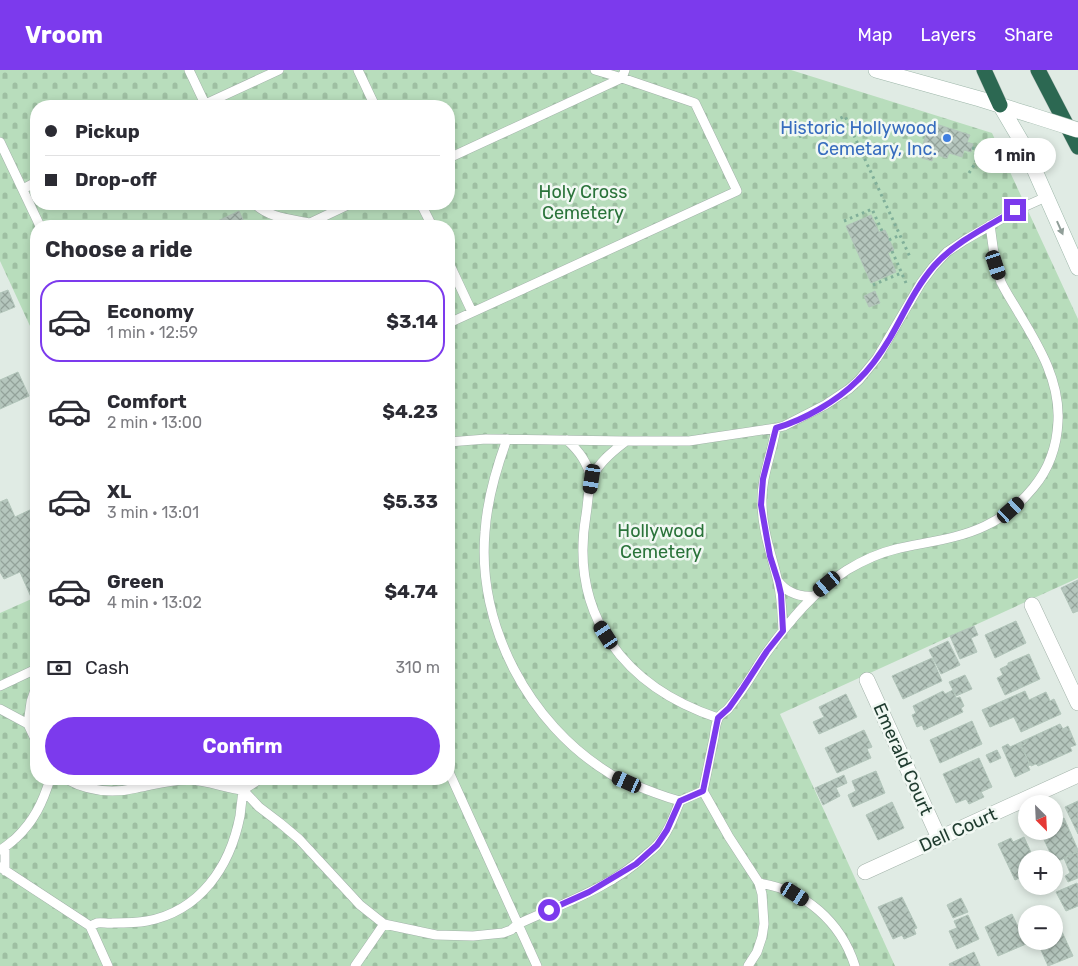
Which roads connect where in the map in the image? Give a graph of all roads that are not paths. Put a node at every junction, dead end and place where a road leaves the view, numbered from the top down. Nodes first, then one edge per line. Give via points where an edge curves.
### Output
1 (189, 70) edge
2 (280, 70) edge
3 (358, 70) edge
4 (595, 70) edge
5 (876, 70) edge
6 (984, 70) edge
7 (1038, 70) edge
8 (624, 74) edge
9 (202, 100) edge
10 (217, 100) edge
11 (372, 100) edge
12 (1000, 106) junction
13 (1078, 130) edge
14 (0, 142) edge
15 (1078, 146) edge
16 (455, 155) edge
17 (30, 185) edge
18 (23, 189) junction
19 (1046, 196) junction
20 (30, 204) edge
21 (262, 210) edge
22 (338, 210) edge
23 (292, 220) edge
24 (317, 220) edge
25 (990, 226) junction
26 (1078, 268) edge
27 (455, 276) edge
28 (472, 312) junction
29 (455, 320) edge
30 (776, 428) junction
31 (507, 440) junction
32 (567, 440) junction
33 (455, 442) edge
34 (625, 442) junction
35 (592, 479) junction
36 (778, 581) junction
37 (813, 596) junction
38 (1032, 604) dead end
39 (783, 631) junction
40 (30, 672) edge
41 (867, 680) dead end
42 (0, 686) edge
43 (1078, 703) edge
44 (0, 709) edge
45 (30, 709) edge
46 (718, 718) junction
47 (28, 724) junction
48 (30, 728) edge
49 (1078, 775) edge
50 (48, 785) edge
51 (80, 785) edge
52 (153, 785) edge
53 (220, 785) edge
54 (241, 785) edge
55 (251, 785) edge
56 (455, 785) edge
57 (243, 790) junction
58 (703, 791) junction
59 (680, 801) junction
60 (939, 838) junction
61 (2, 849) edge
62 (2, 869) edge
63 (865, 872) dead end
64 (759, 883) junction
65 (384, 924) junction
66 (518, 924) junction
67 (90, 926) junction
68 (108, 966) edge
69 (355, 966) edge
70 (537, 966) edge
71 (748, 966) edge
72 (855, 966) edge

1 - 9 lane
2 - 10 lane
3 - 11 lane
4 - 8 lane
5 - 12 street
6 - 12 highway
7 - 15 highway
8 - 16 lane
8 - 28 lane via 695,103 737,191
12 - 13 street, bridge
12 - 19 street via 1024,146
14 - 18 lane
17 - 18 lane
18 - 20 lane
19 - 25 lane
19 -> 26 street
21 - 23 lane
22 - 24 lane
25 - 30 lane via 947,252 933,267 914,293 877,358 859,380 825,405
25 - 37 lane via 1001,283 1038,347 1056,392 1057,434 1049,464 1027,496 984,527 870,558
27 - 28 lane
28 - 29 lane
30 - 34 lane via 689,441
30 - 36 lane via 763,479 761,505
31 - 32 lane
31 - 33 lane
31 - 59 lane via 487,506 484,561 492,615 510,662 537,706 576,750 610,774
32 - 34 lane
32 - 35 lane via 584,459
34 - 35 lane via 602,463
35 - 46 lane via 584,523 584,582 599,625 627,664 646,681 698,712
36 - 37 lane via 788,591
36 - 39 lane
37 - 39 lane
38 - 43 street
39 - 46 lane via 729,708
40 - 42 lane
41 - 60 street, Emerald Court
44 - 47 lane
45 - 47 lane
46 - 58 lane
47 - 48 lane
49 - 60 street, Dell Court
50 - 61 lane via 35,815
51 - 52 lane via 111,792
53 - 57 lane
54 - 57 lane
55 - 57 lane
56 - 66 lane
57 - 65 lane via 299,839 360,906
57 - 67 lane via 232,844 214,880 196,898 158,919
58 - 59 lane
58 - 64 lane
59 - 66 lane via 657,845 636,864 589,892
60 - 63 street, Dell Court
61 - 62 lane
62 - 67 lane
64 - 71 lane via 764,924 757,952
64 - 72 lane via 795,894 826,916 842,935
65 - 66 lane via 436,935 473,936 502,933
65 - 69 lane
66 - 70 lane
67 - 68 lane

